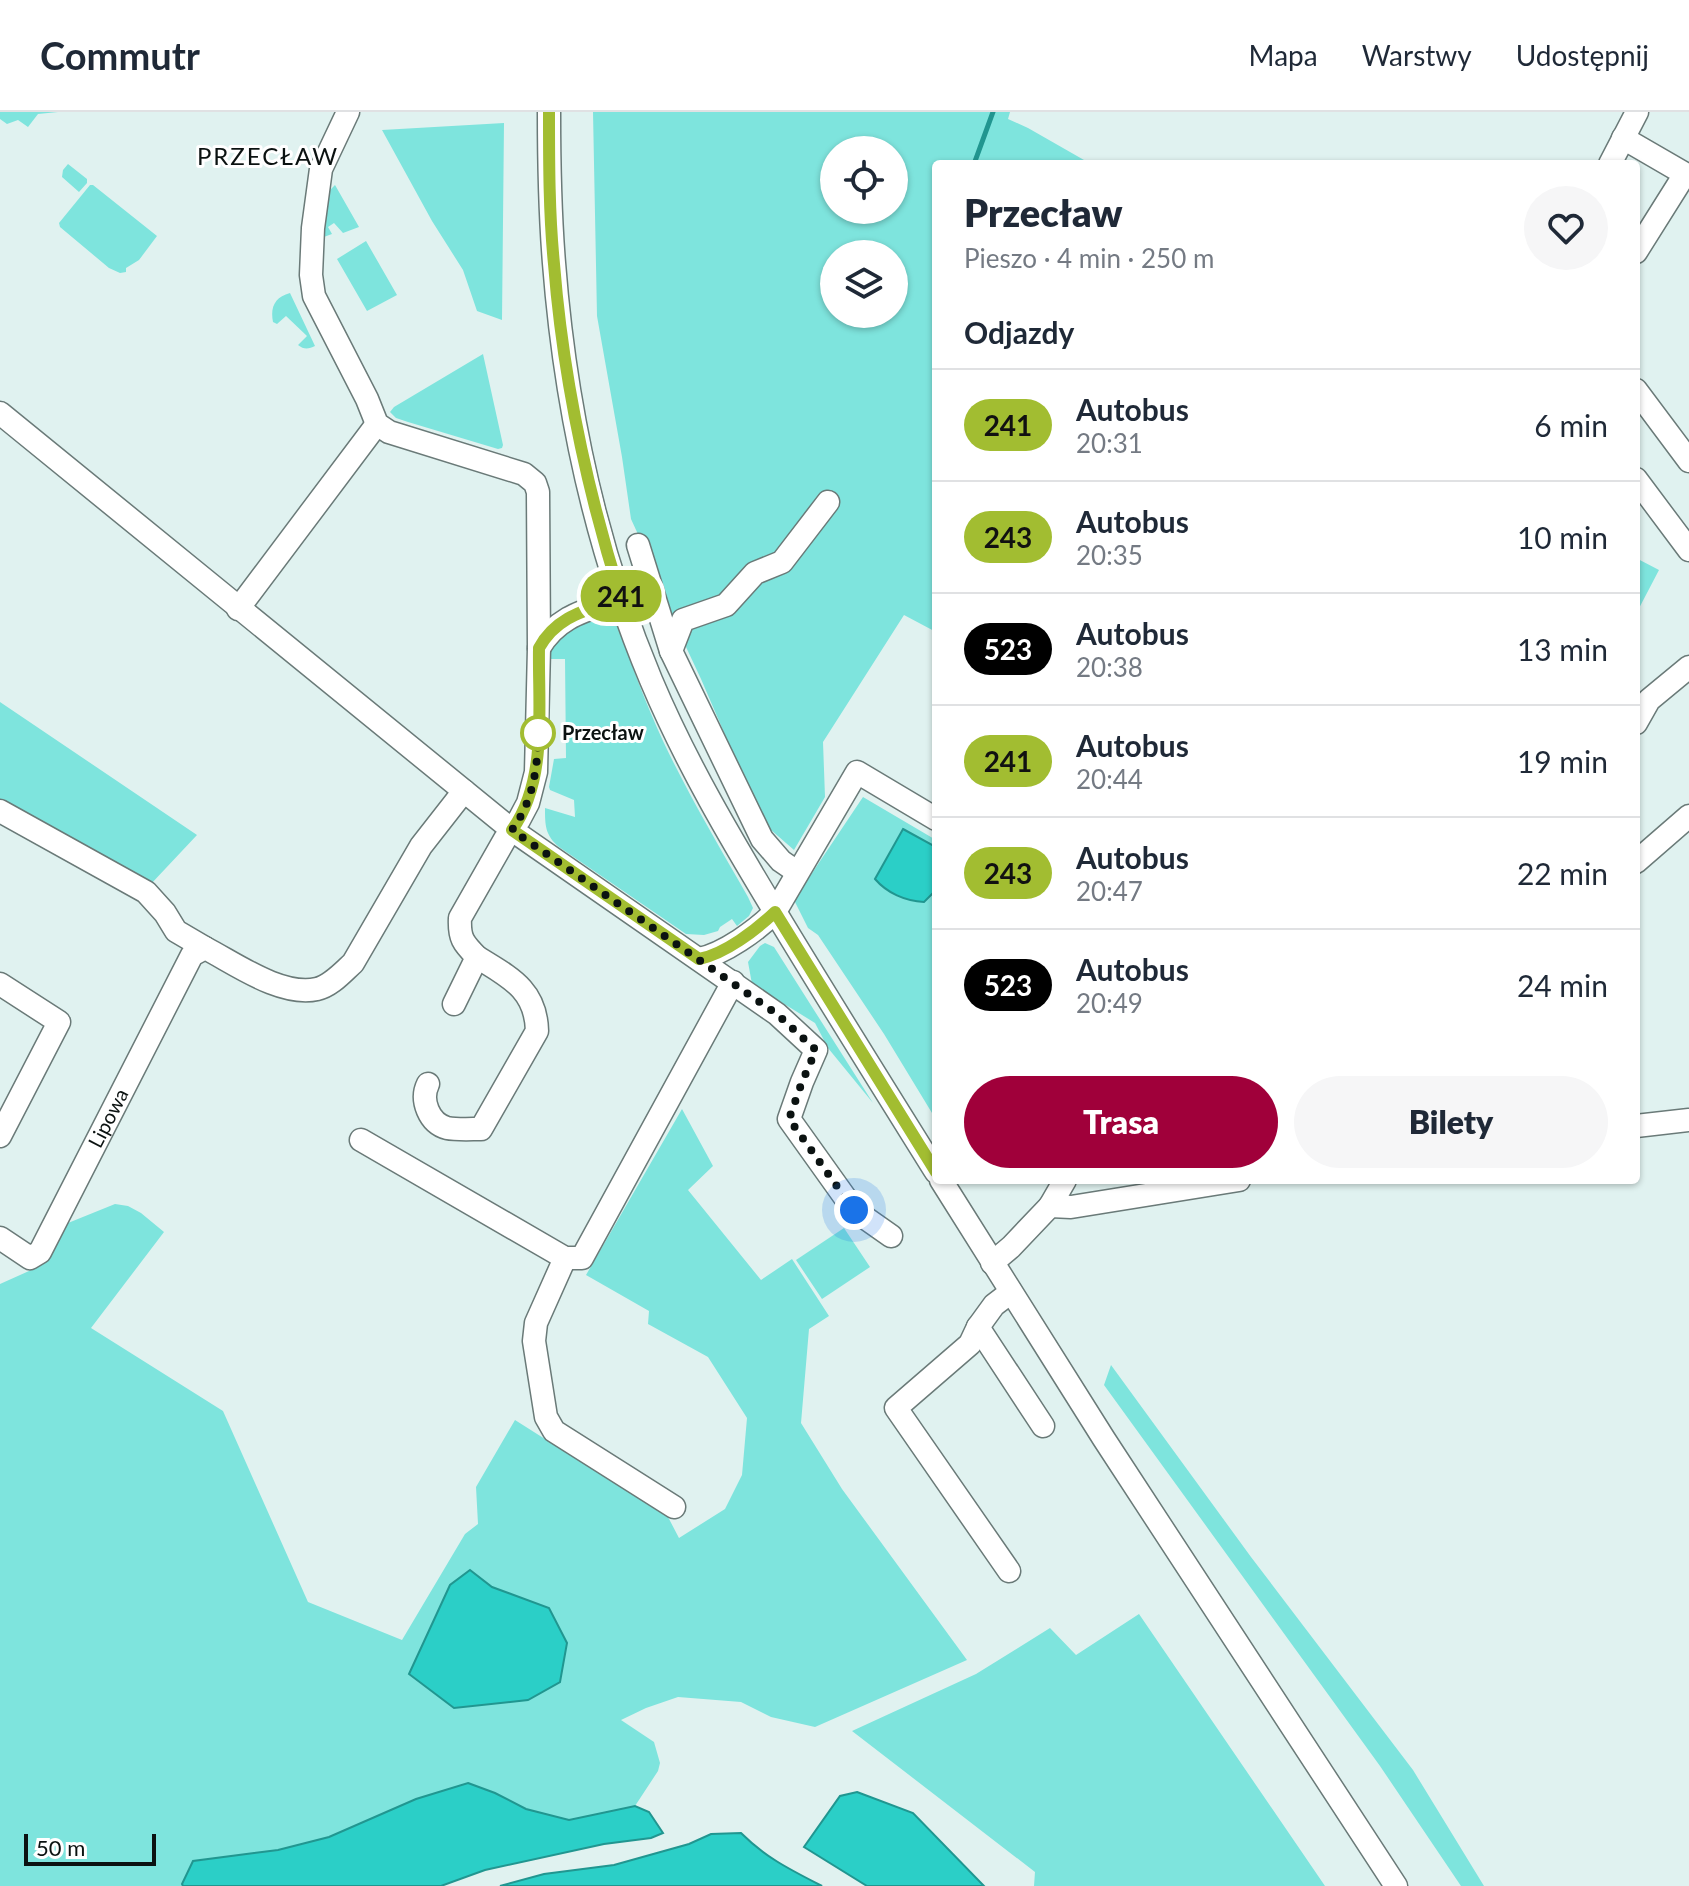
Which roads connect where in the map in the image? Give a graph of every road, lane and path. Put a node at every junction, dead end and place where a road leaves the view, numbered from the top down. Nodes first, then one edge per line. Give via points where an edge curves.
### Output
1 (348, 112) edge
2 (549, 112) edge
3 (1637, 112) edge
4 (1623, 138) junction
5 (1612, 160) edge
6 (1687, 173) edge
7 (1640, 246) edge
8 (1640, 395) edge
9 (0, 413) edge
10 (377, 424) junction
11 (1689, 461) edge
12 (1640, 484) edge
13 (828, 502) dead end
14 (638, 545) dead end
15 (1689, 550) edge
16 (621, 598) junction
17 (238, 609) junction
18 (539, 648) junction
19 (671, 651) junction
20 (1689, 667) edge
21 (1640, 716) edge
22 (464, 791) junction
23 (0, 811) edge
24 (1689, 816) edge
25 (932, 817) edge
26 (512, 830) junction
27 (1640, 859) edge
28 (797, 872) junction
29 (775, 912) junction
30 (205, 948) junction
31 (477, 957) junction
32 (699, 959) junction
33 (733, 982) junction
34 (0, 984) edge
35 (454, 1004) dead end
36 (428, 1084) dead end
37 (1689, 1120) edge
38 (1640, 1126) edge
39 (0, 1136) edge
40 (361, 1140) dead end
41 (932, 1166) edge
42 (943, 1184) edge
43 (1063, 1184) edge
44 (1215, 1184) edge
45 (1050, 1206) junction
46 (891, 1236) dead end
47 (0, 1238) edge
48 (565, 1258) junction
49 (992, 1263) junction
50 (1011, 1292) junction
51 (978, 1327) junction
52 (1043, 1426) dead end
53 (674, 1507) dead end
54 (1009, 1571) dead end
55 (1396, 1886) edge

1 - 10 street via 321,169 311,275 314,296
2 - 16 street via 553,261 566,363 590,493
3 - 4 street
4 - 5 street
4 - 6 street
6 - 7 street
8 - 11 street
9 - 17 street
10 - 17 street
10 - 18 street via 509,468 535,483
12 - 15 street
13 - 19 street via 782,562 755,573 726,605 683,620
14 - 19 street
16 - 18 street via 557,625
16 - 29 street via 675,732
17 - 22 street
18 - 26 street via 536,772 528,803
19 - 28 street via 762,839
20 - 21 street via 1649,700
22 - 26 street
22 - 30 street via 421,846 353,963 338,978 319,989 298,990 270,983
23 - 30 street via 146,892 176,931
24 - 27 street
25 - 28 street via 857,772
26 - 31 street via 460,918 459,934
26 - 32 street
28 - 29 street
29 - 32 street via 711,957
29 - 41 street
30 - 47 street, Lipowa via 192,955 177,982 40,1252 30,1258
31 - 35 street
31 - 36 street via 523,990 537,1016 537,1031 481,1129 445,1128 433,1119 424,1101
32 - 33 street
33 - 46 street via 816,1050 789,1119 854,1210
33 - 48 street via 582,1258
34 - 39 street via 59,1022
37 - 38 street
40 - 48 street
42 - 49 street
43 - 45 street
44 - 45 street via 1074,1207
45 - 49 street
48 - 53 street via 536,1323 546,1417 554,1431
49 - 50 street
50 - 51 street
50 - 55 street
51 - 52 street
51 - 54 street via 970,1344 896,1408

